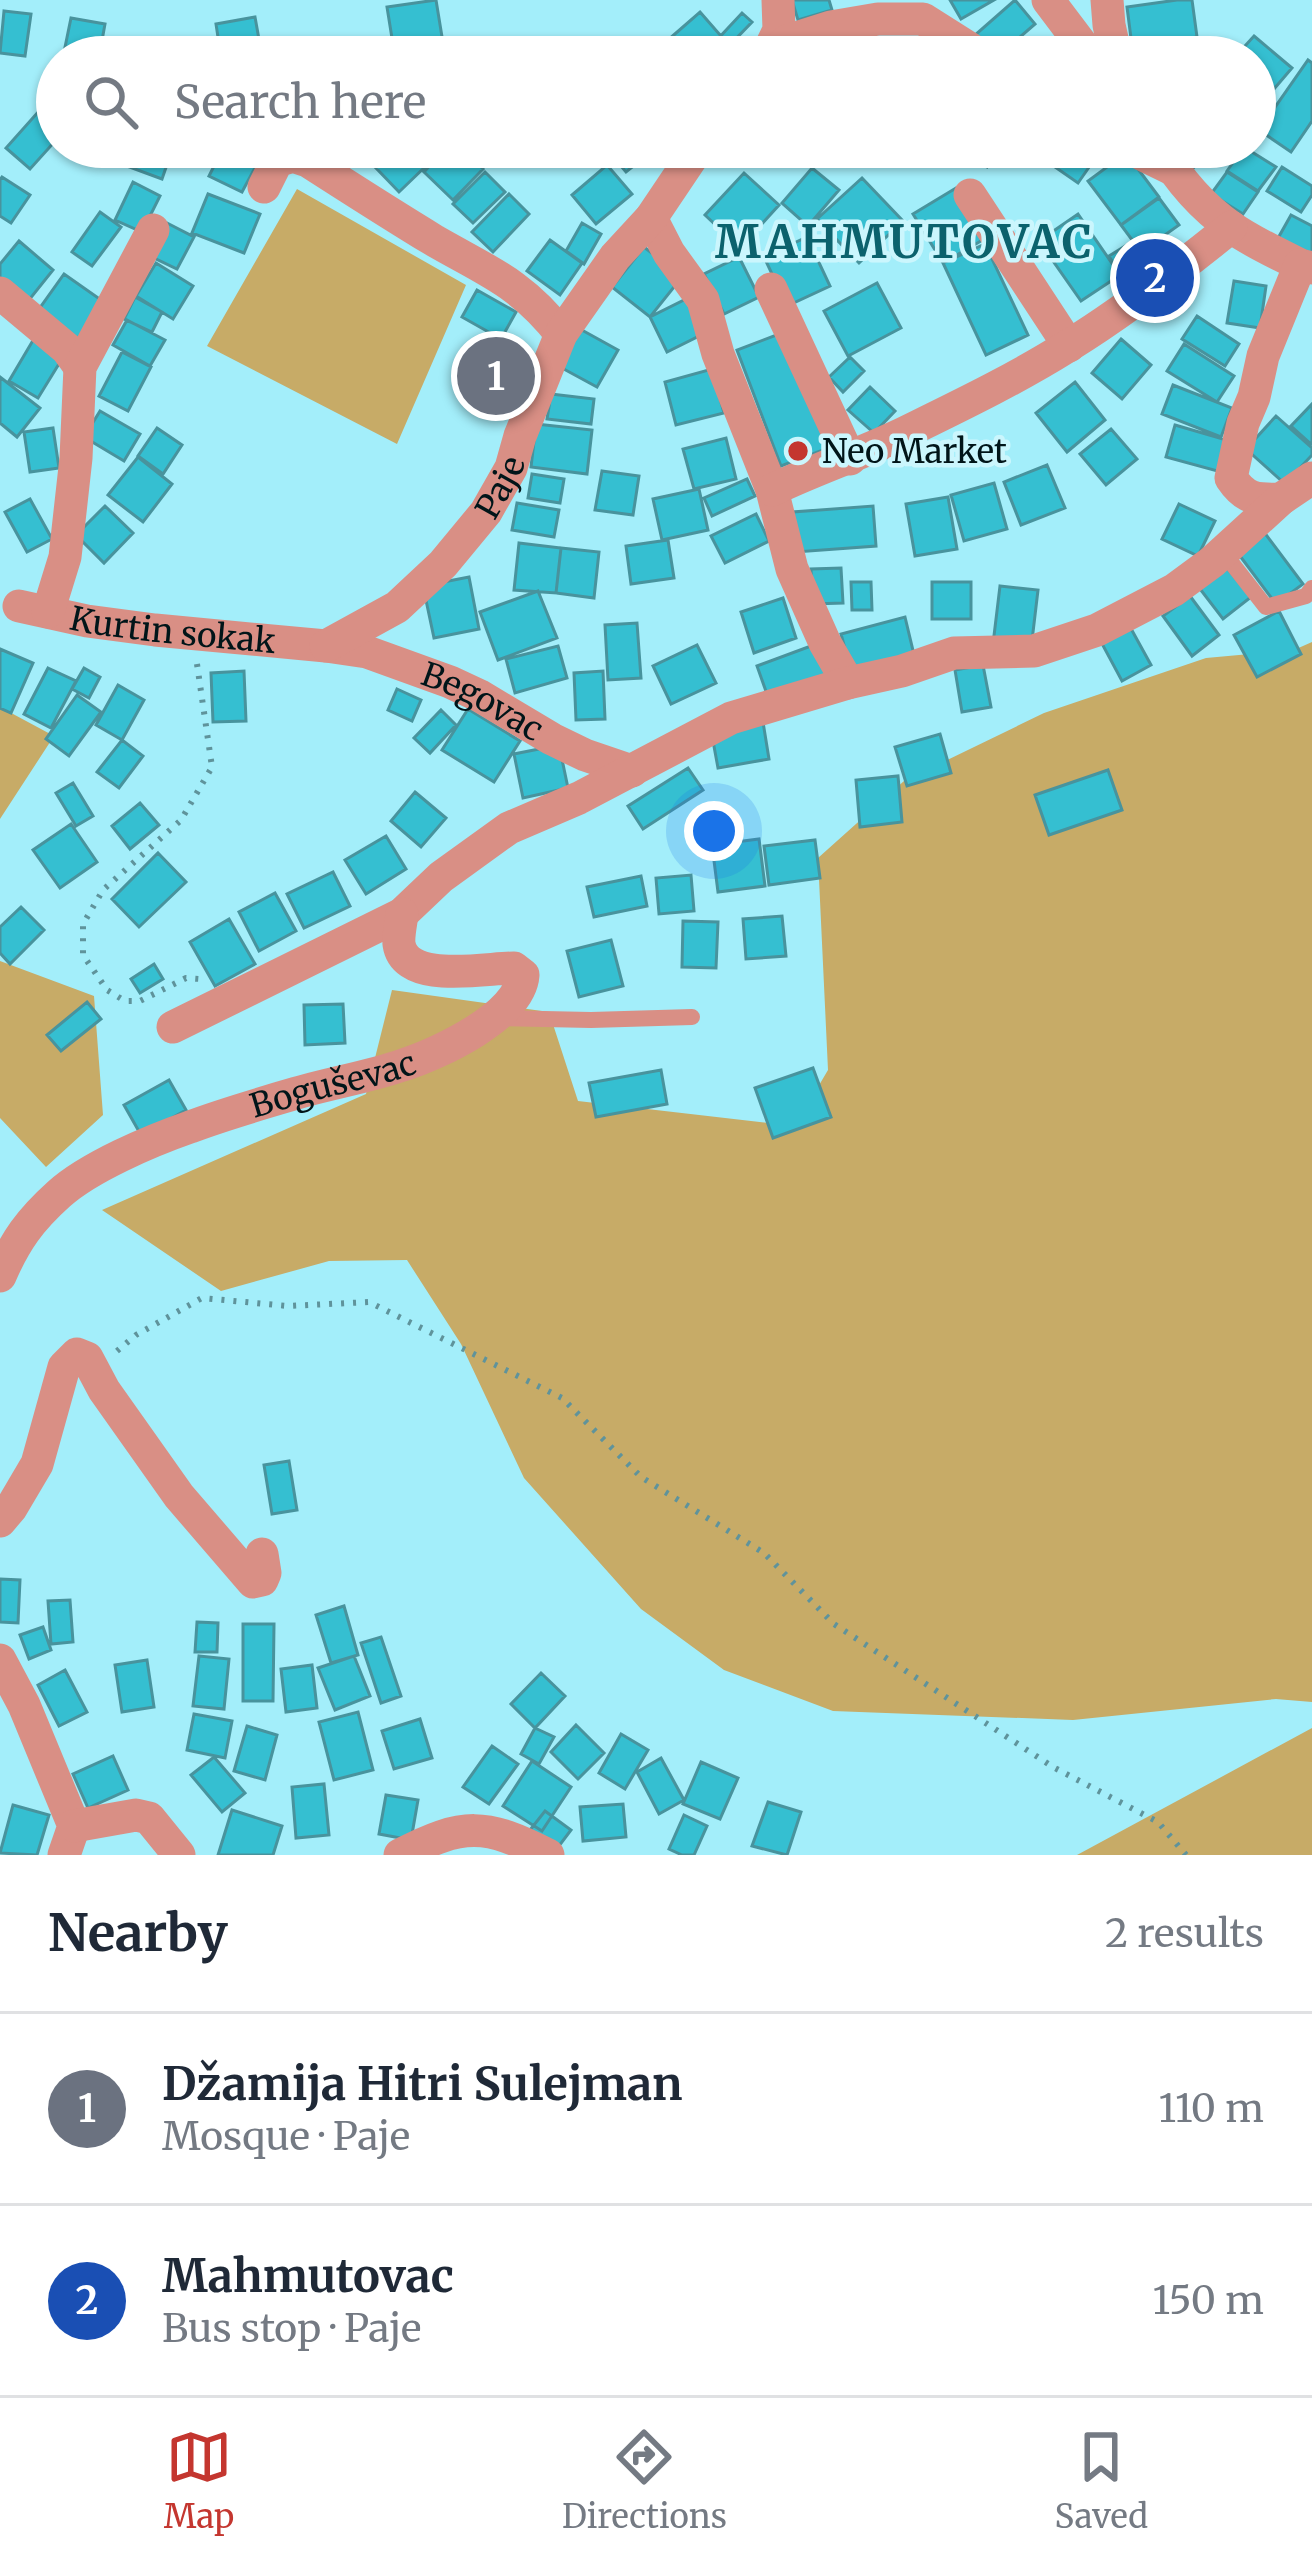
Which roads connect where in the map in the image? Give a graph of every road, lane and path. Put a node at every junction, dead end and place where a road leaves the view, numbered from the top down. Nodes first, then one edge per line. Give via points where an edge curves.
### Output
1 (778, 0) edge
2 (1048, 0) edge
3 (1107, 0) edge
4 (777, 36) edge
5 (803, 36) edge
6 (950, 36) edge
7 (1075, 36) edge
8 (1111, 36) edge
9 (274, 168) edge
10 (319, 168) edge
11 (685, 168) edge
12 (1174, 168) edge
13 (264, 187) dead end
14 (970, 195) dead end
15 (651, 218) junction
16 (1231, 227) junction
17 (153, 230) dead end
18 (1306, 267) edge
19 (772, 289) dead end
20 (0, 292) edge
21 (561, 334) junction
22 (1069, 346) junction
23 (80, 367) junction
24 (850, 459) junction
25 (1312, 478) edge
26 (772, 490) junction
27 (1281, 499) junction
28 (1223, 553) junction
29 (1312, 588) edge
30 (326, 646) junction
31 (198, 671) dead end
32 (848, 683) junction
33 (632, 771) junction
34 (402, 914) junction
35 (107, 990) dead end
36 (692, 1017) dead end
37 (494, 1018) junction
38 (173, 1027) dead end
39 (0, 1276) edge
40 (94, 1372) junction
41 (0, 1521) edge
42 (262, 1554) dead end
43 (0, 1660) edge
44 (69, 1840) edge
45 (179, 1855) edge
46 (400, 1855) edge
47 (548, 1855) edge
48 (1186, 1855) edge

1 - 4 street
2 - 7 street
3 - 8 street
5 - 6 street via 878,19 923,19
9 - 13 street
10 - 21 street via 511,282
11 - 15 street, Paje
12 - 16 street
14 - 22 street
15 - 21 street, Paje
15 - 26 street via 703,300
16 - 18 street
16 - 22 street
17 - 23 street
18 - 27 street via 1263,356 1231,478 1259,500
19 - 24 street
20 - 23 street
21 - 30 street, Paje via 486,512 397,607
22 - 24 street
23 - 30 street, Kurtin sokak via 65,557 33,609
24 - 26 street
25 - 27 street
26 - 32 street via 793,569
27 - 28 street
28 - 29 lane via 1266,607
28 - 32 street via 1174,590 1097,630 1034,651 954,652
30 - 33 street, Begovac via 414,667
31 - 35 path via 212,767 181,820 103,890 83,924 83,955
32 - 33 street via 730,718
33 - 34 street via 509,828
34 - 37 street via 399,948 409,962 523,975 515,998
34 - 38 street
36 - 37 lane
37 - 39 street, Boguševac via 404,1065 258,1104 118,1158 61,1192 17,1238
40 - 41 street via 77,1354 64,1367 37,1464
40 - 42 street via 179,1496 253,1582 265,1573
40 - 48 path via 136,1335 202,1298 369,1302 562,1398 640,1477 764,1553 835,1624 1053,1767 1158,1822
43 - 44 street via 24,1705
44 - 45 street via 136,1815 149,1818
46 - 47 street via 450,1832 488,1829

